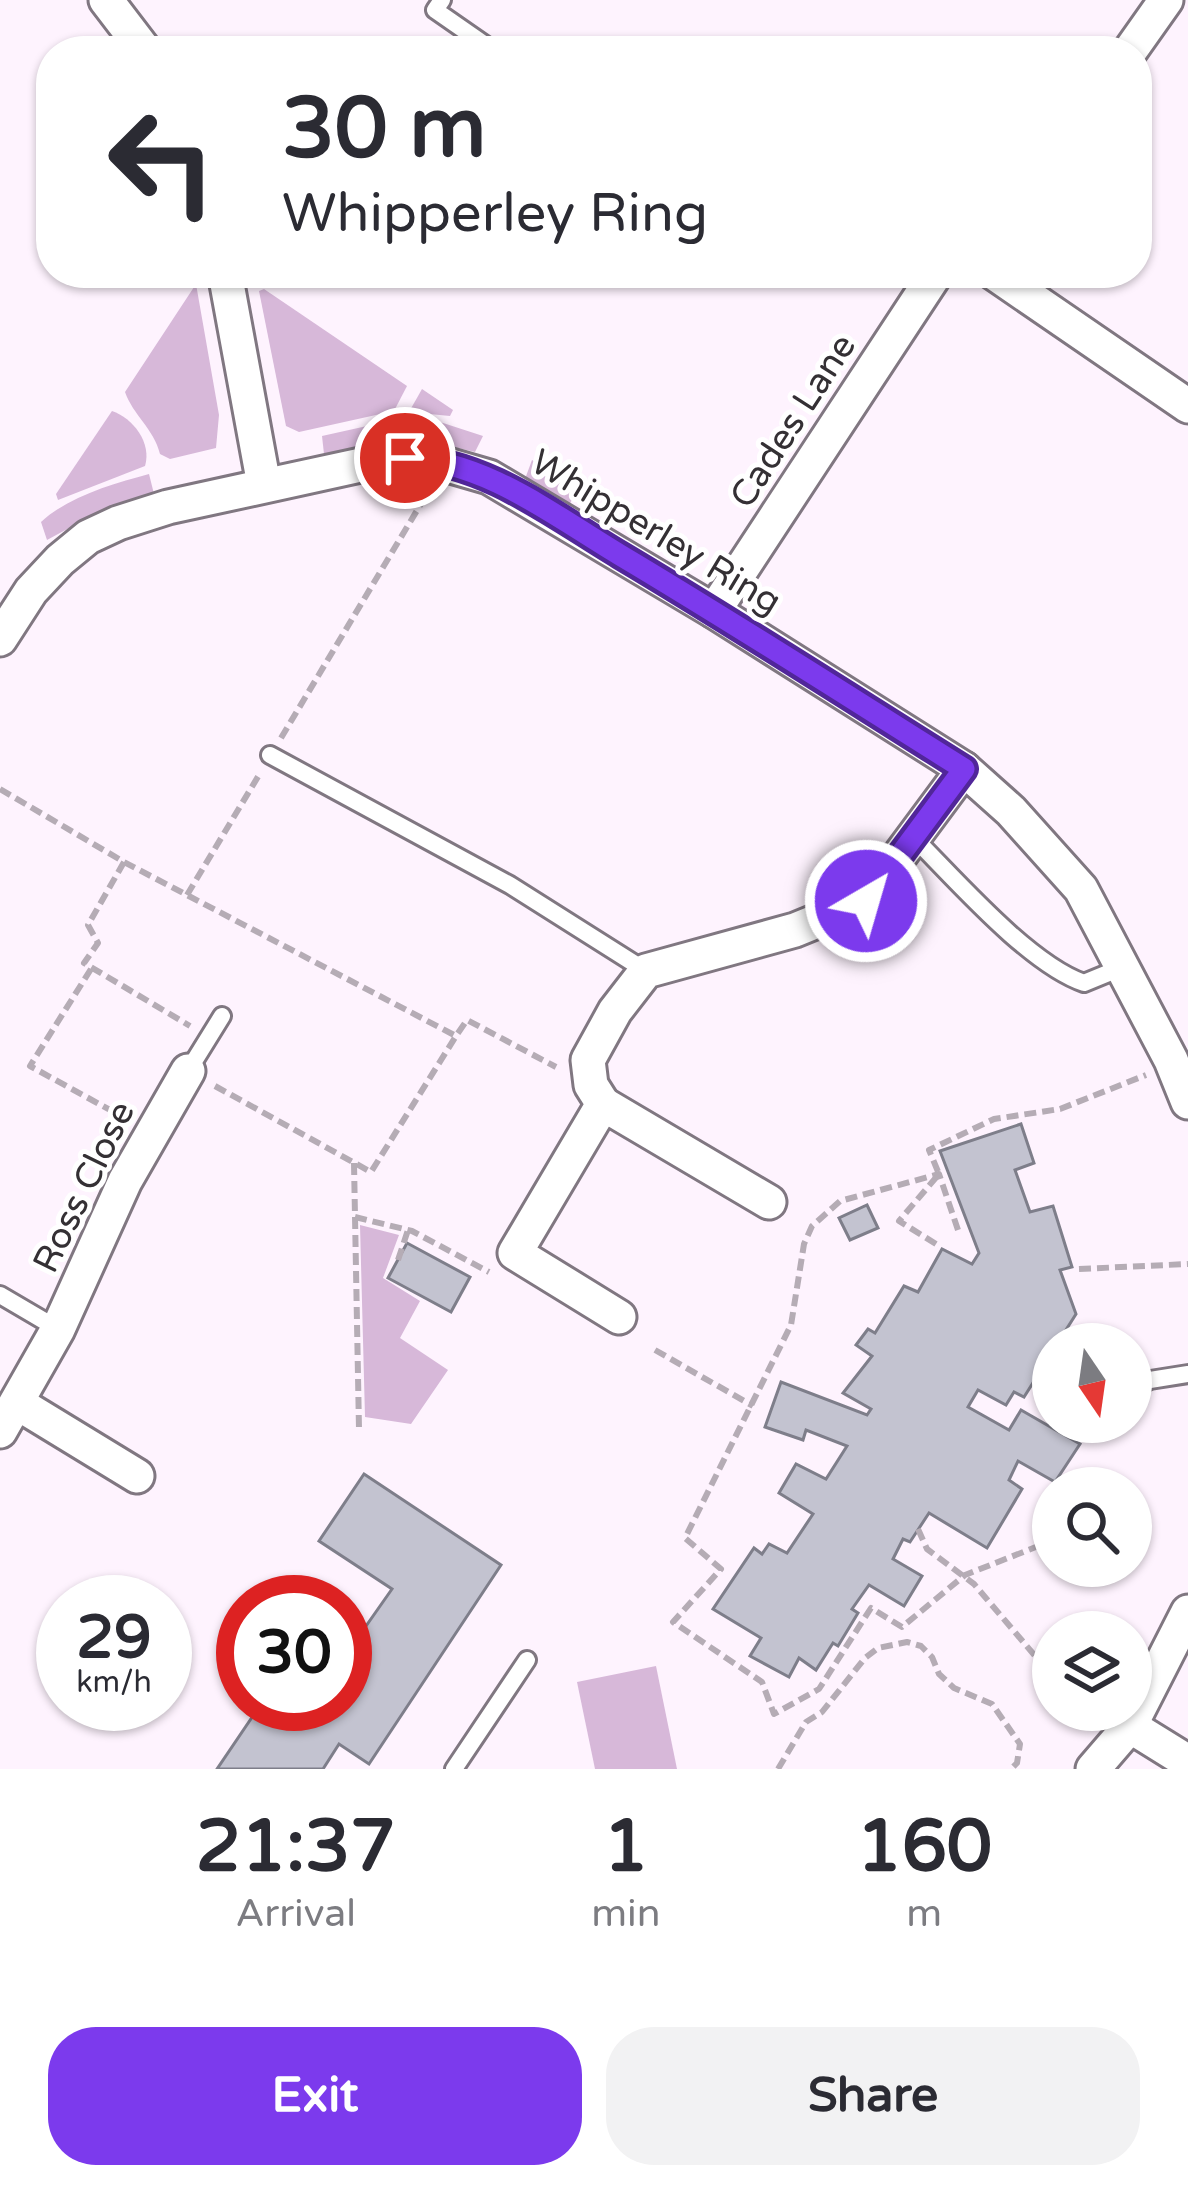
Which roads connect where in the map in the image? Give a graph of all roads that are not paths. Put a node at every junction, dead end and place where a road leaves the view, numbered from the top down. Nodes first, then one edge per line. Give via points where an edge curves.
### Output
1 (106, 0) edge
2 (442, 0) edge
3 (1166, 0) edge
4 (134, 36) edge
5 (472, 36) edge
6 (1141, 36) edge
7 (228, 288) edge
8 (926, 288) edge
9 (1016, 288) edge
10 (1188, 406) edge
11 (264, 485) junction
12 (714, 611) junction
13 (0, 639) edge
14 (270, 755) road end
15 (964, 769) junction
16 (915, 839) junction
17 (1124, 966) junction
18 (646, 971) junction
19 (222, 1016) dead end
20 (188, 1071) joint
21 (597, 1095) junction
22 (1188, 1102) edge
23 (769, 1202) dead end
24 (0, 1295) edge
25 (619, 1317) dead end
26 (58, 1329) junction
27 (1188, 1373) edge
28 (1152, 1379) edge
29 (9, 1417) edge
30 (137, 1476) dead end
31 (1188, 1612) edge
32 (527, 1660) dead end
33 (1152, 1683) edge
34 (1126, 1731) edge
35 (1138, 1731) edge
36 (1188, 1762) edge
37 (454, 1769) edge
38 (1093, 1769) edge

1 - 4 street
2 - 5 lane via 435,10
3 - 6 street
7 - 11 street
8 - 12 street, Cades Lane
9 - 10 street
11 - 12 street, Whipperley Ring via 380,461 445,463 489,477
11 - 13 street, Whipperley Ring via 168,507 88,537 31,591
12 - 15 street, Whipperley Ring
14 - 18 lane via 510,885
15 - 16 street
15 - 17 street, Whipperley Ring via 1081,890
16 - 17 lane via 1068,977 1084,983
16 - 18 street via 866,901 795,930
17 - 22 street, Whipperley Ring
18 - 21 street via 588,1060
19 - 20 lane
20 - 26 street, Ross Close via 125,1181
21 - 23 street
21 - 25 street via 515,1253
24 - 26 lane
26 - 29 street, Ross Close
27 - 28 lane
29 - 30 street, Ross Close
31 - 33 street
32 - 37 lane
34 - 38 street
35 - 36 street

